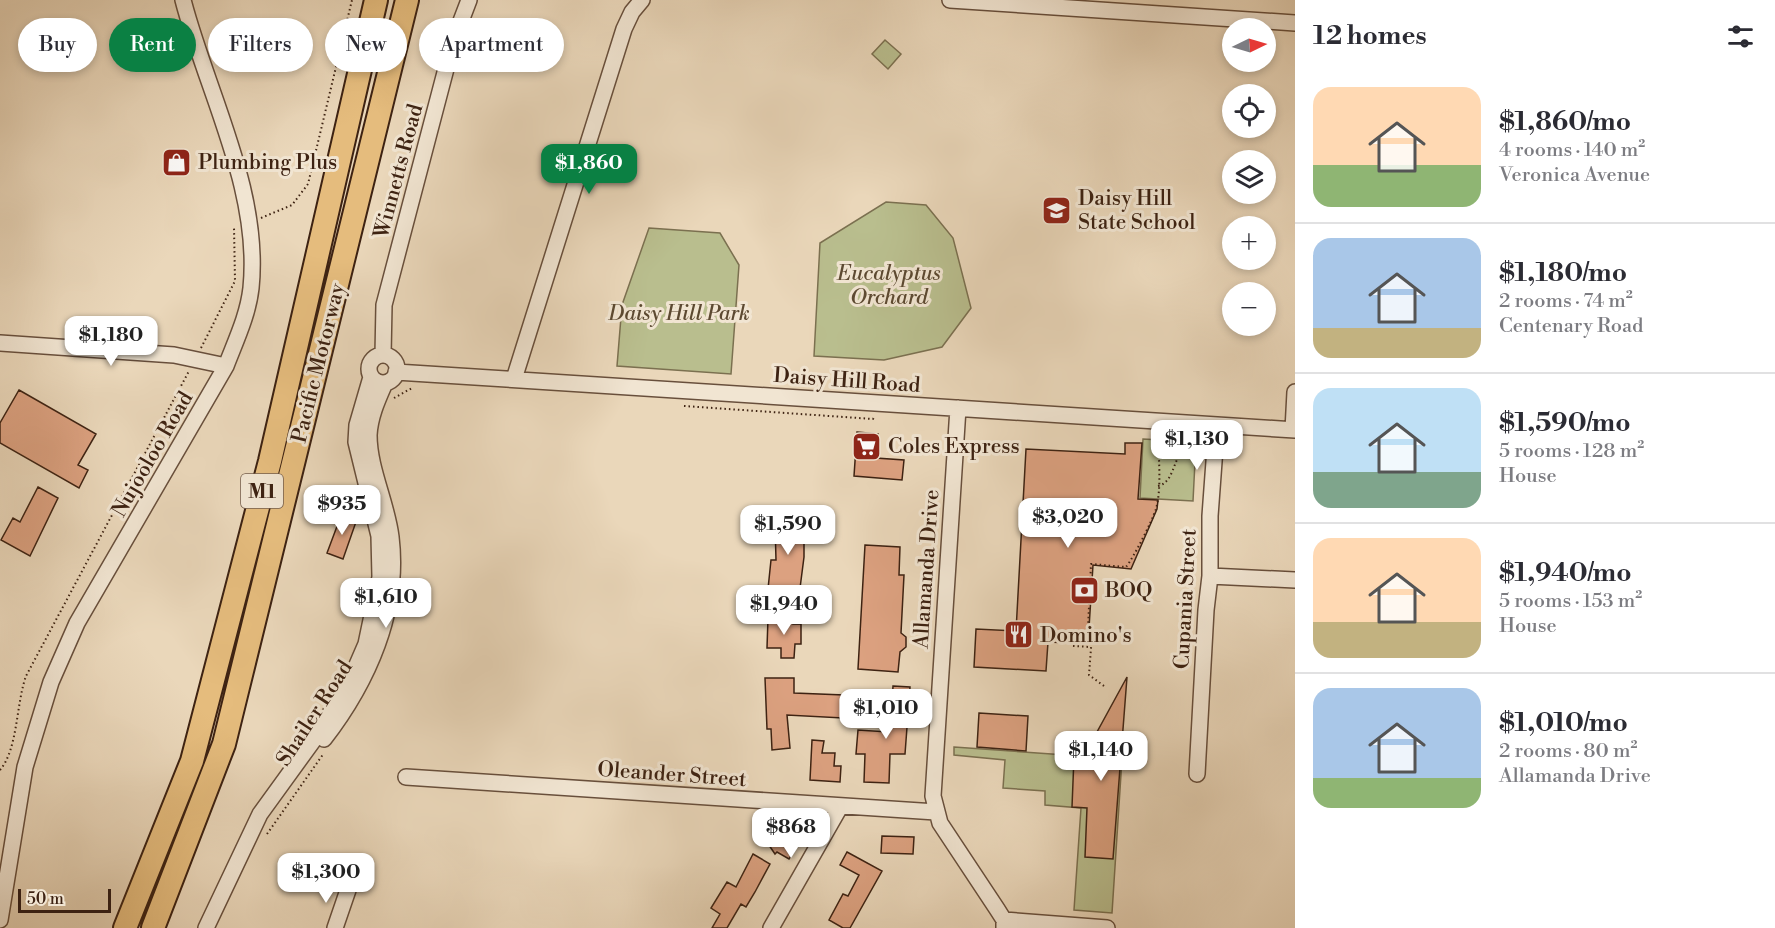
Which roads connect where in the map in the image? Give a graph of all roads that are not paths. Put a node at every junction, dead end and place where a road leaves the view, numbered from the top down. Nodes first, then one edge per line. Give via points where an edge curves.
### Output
1 (183, 0) edge
2 (376, 0) edge
3 (407, 0) edge
4 (415, 0) edge
5 (469, 0) edge
6 (642, 0) edge
7 (950, 0) edge
8 (403, 18) edge
9 (407, 22) edge
10 (1295, 23) edge
11 (390, 72) edge
12 (0, 343) edge
13 (383, 355) junction
14 (226, 366) junction
15 (384, 377) junction
16 (514, 379) junction
17 (1295, 392) edge
18 (958, 408) junction
19 (1213, 425) junction
20 (1294, 430) edge
21 (1210, 576) junction
22 (1295, 580) edge
23 (1197, 774) dead end
24 (406, 777) dead end
25 (840, 807) junction
26 (936, 812) junction
27 (348, 890) dead end
28 (0, 920) edge
29 (1004, 924) edge
30 (125, 928) edge
31 (153, 928) edge
32 (206, 928) edge
33 (335, 928) edge
34 (771, 928) edge
35 (1107, 928) edge

1 - 14 street, Nujooloo Road via 250,221 251,289 244,321
2 - 30 highway, Pacific Motorway / M1 via 270,461 192,761
3 - 8 highway, Pacific Motorway / M1
4 - 9 highway
5 - 13 street, Winnetts Road via 453,42 384,305
6 - 16 street via 624,29
7 - 10 street
11 - 31 highway, Pacific Motorway / M1 via 224,744
12 - 14 street via 196,357
13 - 15 street via 394,360
13 - 15 street, Shailer Road via 371,360 369,368
14 - 28 street, Nujooloo Road via 77,623 51,682 25,767
15 - 16 street, Daisy Hill Road
15 - 32 street, Shailer Road via 369,435 391,539 385,621 366,677 342,716 247,843
16 - 18 street, Daisy Hill Road
17 - 20 street
18 - 19 street, Daisy Hill Road
18 - 26 street, Allamanda Drive via 933,796
19 - 20 street, Daisy Hill Road
19 - 21 street, Cupania Street
21 - 22 street
21 - 23 street, Cupania Street
24 - 25 street, Oleander Street
25 - 26 street, Oleander Street
25 - 34 street
26 - 29 street, Allamanda Drive via 954,848
27 - 33 street
29 - 35 street

